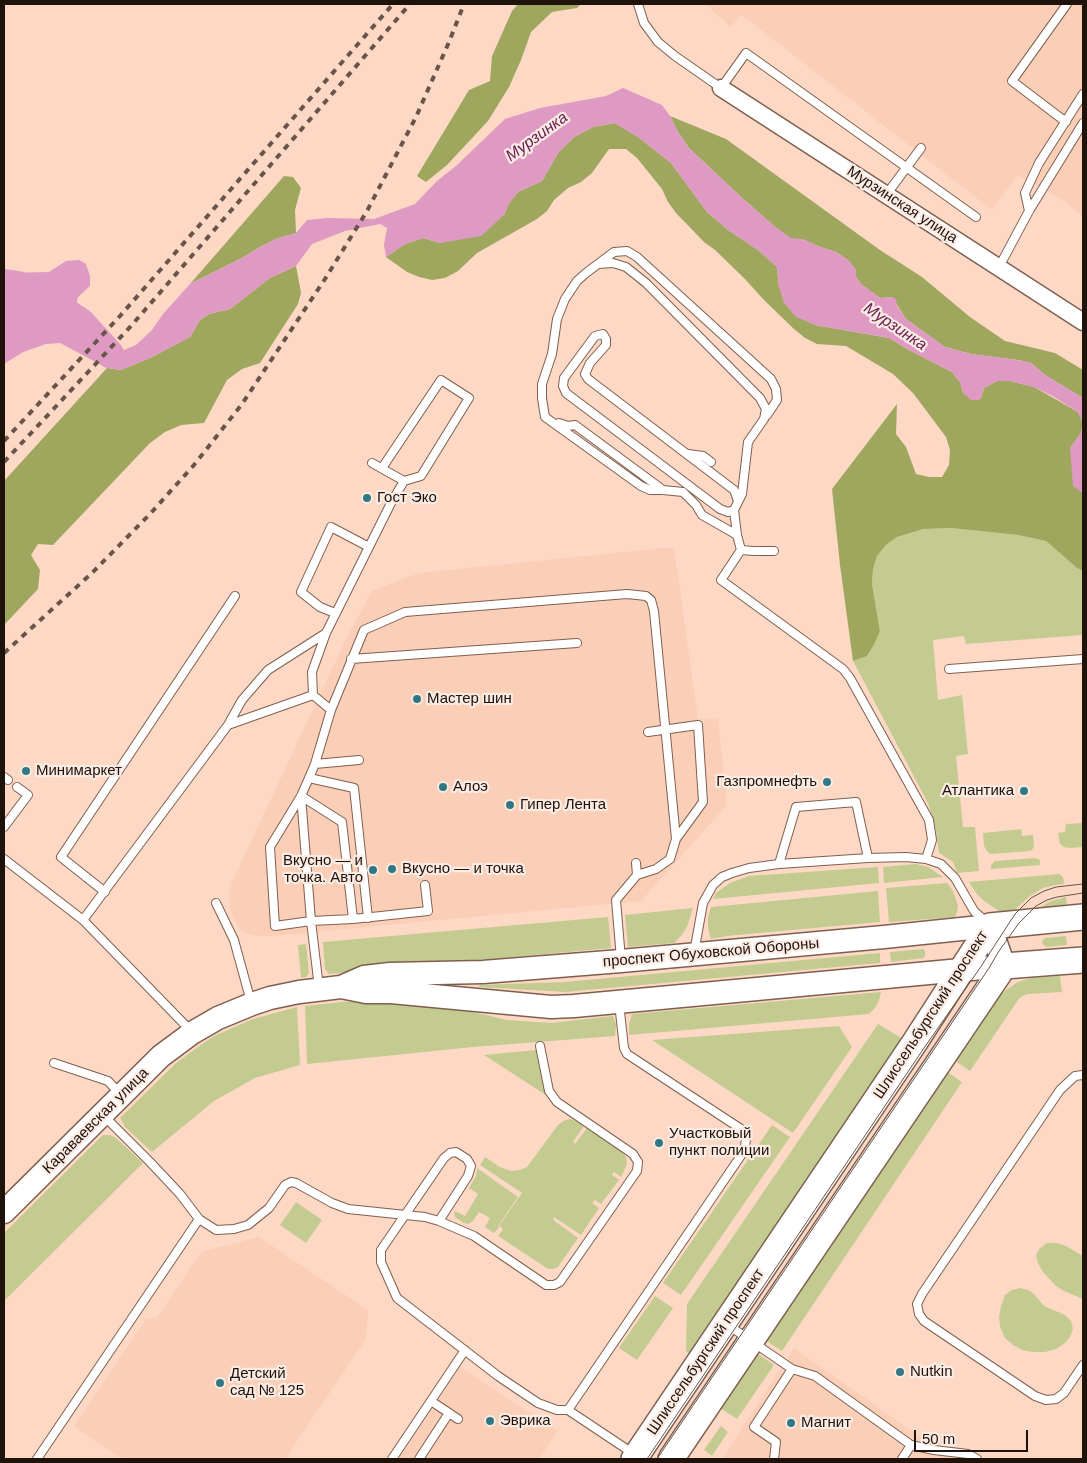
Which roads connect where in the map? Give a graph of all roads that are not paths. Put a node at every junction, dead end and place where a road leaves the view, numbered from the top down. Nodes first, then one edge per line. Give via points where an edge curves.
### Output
1 (638, 4) edge
2 (1067, 4) edge
3 (721, 88) junction
4 (1083, 94) edge
5 (1066, 122) junction
6 (1083, 124) edge
7 (921, 148) dead end
8 (906, 167) junction
9 (886, 195) junction
10 (1029, 211) junction
11 (976, 217) dead end
12 (598, 264) junction
13 (999, 267) junction
14 (1083, 322) edge
15 (764, 419) junction
16 (686, 454) junction
17 (711, 462) dead end
18 (372, 463) dead end
19 (382, 468) junction
20 (404, 481) junction
21 (738, 501) junction
22 (734, 510) junction
23 (737, 535) junction
24 (369, 547) junction
25 (741, 550) junction
26 (774, 551) dead end
27 (236, 596) dead end
28 (335, 614) junction
29 (326, 633) junction
30 (578, 643) dead end
31 (351, 659) junction
32 (1083, 659) edge
33 (949, 669) dead end
34 (313, 694) junction
35 (330, 710) junction
36 (228, 725) junction
37 (665, 730) junction
38 (648, 732) dead end
39 (359, 760) dead end
40 (315, 764) junction
41 (309, 778) junction
42 (17, 787) dead end
43 (301, 796) junction
44 (4, 827) edge
45 (676, 839) junction
46 (868, 858) junction
47 (4, 859) edge
48 (926, 859) junction
49 (636, 863) dead end
50 (779, 864) junction
51 (637, 876) junction
52 (425, 885) dead end
53 (105, 892) junction
54 (216, 903) dead end
55 (1083, 917) edge
56 (368, 918) junction
57 (353, 919) junction
58 (83, 920) junction
59 (311, 921) junction
60 (990, 926) junction
61 (693, 955) junction
62 (1083, 960) edge
63 (621, 961) junction
64 (1004, 966) junction
65 (962, 970) junction
66 (330, 988) junction
67 (619, 1001) junction
68 (252, 1004) junction
69 (192, 1033) junction
70 (540, 1046) dead end
71 (54, 1062) dead end
72 (1083, 1075) edge
73 (122, 1095) junction
74 (102, 1114) junction
75 (4, 1212) edge
76 (405, 1215) junction
77 (199, 1219) junction
78 (439, 1221) junction
79 (725, 1323) junction
80 (751, 1341) junction
81 (465, 1350) junction
82 (1083, 1365) edge
83 (792, 1369) junction
84 (431, 1400) junction
85 (568, 1410) junction
86 (450, 1413) junction
87 (458, 1419) dead end
88 (911, 1444) junction
89 (635, 1457) edge
90 (37, 1459) edge
91 (392, 1459) edge
92 (419, 1459) edge
93 (671, 1459) edge
94 (774, 1459) edge
95 (902, 1459) edge
96 (977, 1459) edge

1 - 3 lane via 644,23 658,42
2 - 5 lane via 1012,81
3 - 8 lane via 746,53
3 - 9 street, Мурзинская улица
4 - 5 lane
5 - 10 lane via 1039,163 1025,193
6 - 10 lane
7 - 8 lane
8 - 9 lane
8 - 11 lane
9 - 13 street, Мурзинская улица
10 - 13 lane
12 - 15 lane via 613,263 626,267 646,283 760,398 766,409
12 - 15 lane via 614,252 628,251 771,379 777,400
12 - 23 lane via 577,281 565,298 557,319 552,354 542,384 545,417 641,486 650,490 683,492 702,514
13 - 14 street, Мурзинская улица
15 - 21 lane via 748,442 742,494
16 - 17 lane via 703,456
16 - 21 lane via 734,490
16 - 22 lane via 588,379 585,374 590,363 606,345 603,334 595,336 564,378 566,393 720,509
18 - 19 lane
19 - 20 lane
19 - 20 lane via 441,380 469,398 420,476
20 - 24 lane
21 - 22 lane
22 - 23 lane
23 - 25 lane
24 - 28 lane
24 - 28 lane via 330,527 301,592
25 - 26 lane
25 - 48 lane via 721,580 843,669 850,678 929,820 932,840
27 - 53 lane via 61,857
28 - 29 lane
29 - 34 lane via 312,672
29 - 36 lane via 268,670 242,700
30 - 31 lane
31 - 35 lane
31 - 37 lane via 364,630 405,612 627,594 646,596 651,600 654,611
32 - 33 lane
34 - 35 lane
34 - 36 lane
35 - 40 lane
36 - 53 lane
37 - 38 lane
37 - 45 lane
37 - 45 lane via 698,725 703,802
39 - 40 lane
40 - 41 lane
41 - 43 lane
41 - 56 lane via 354,788
42 - 44 lane via 28,795
43 - 57 lane via 342,822
43 - 59 lane
43 - 59 lane via 270,847 275,926
45 - 51 lane via 670,859
46 - 48 lane
46 - 50 lane
46 - 50 lane via 856,802 796,807
47 - 58 lane
48 - 60 lane via 941,864 956,878 974,910
49 - 51 lane
50 - 61 lane via 732,873 713,885 703,903
51 - 63 lane via 616,900
52 - 56 lane via 428,911
53 - 58 lane
54 - 68 lane via 234,940
55 - 60 main road, проспект Обуховской Обороны
56 - 57 lane
57 - 59 lane
58 - 69 lane
59 - 66 lane
60 - 61 street, проспект Обуховской Обороны
60 - 64 street, Шлиссельбургский проспект
60 - 65 main road, Шлиссельбургский проспект
61 - 63 street, проспект Обуховской Обороны
62 - 64 main road, проспект Обуховской Обороны
63 - 66 street, проспект Обуховской Обороны via 484,972 382,975
64 - 65 street, проспект Обуховской Обороны
64 - 80 main road, Шлиссельбургский проспект
65 - 67 street, проспект Обуховской Обороны
65 - 79 main road, Шлиссельбургский проспект
66 - 67 street, проспект Обуховской Обороны via 551,1007
66 - 68 street, проспект Обуховской Обороны
67 - 85 lane via 627,1054 738,1127 746,1140 744,1151
68 - 69 street, проспект Обуховской Обороны
69 - 73 street, Караваевская улица via 162,1056
70 - 78 lane via 549,1091 557,1102 633,1154 638,1162 637,1171 560,1282 554,1286 546,1285 474,1236
71 - 73 lane via 108,1081
72 - 82 lane via 1075,1076 1060,1090 918,1304 924,1321 1035,1396 1056,1399 1064,1393
73 - 74 street, Караваевская улица
74 - 75 street, Караваевская улица
74 - 77 lane via 180,1194
76 - 77 lane via 348,1209 290,1182 269,1208 248,1225 216,1230
76 - 78 lane
76 - 78 lane via 444,1158 456,1152 467,1159 470,1166 468,1176
76 - 81 lane via 381,1250 382,1262 397,1298
77 - 90 lane
79 - 80 lane
79 - 89 main road, Шлиссельбургский проспект
80 - 83 lane
80 - 93 main road, Шлиссельбургский проспект
81 - 84 lane
81 - 85 lane via 538,1403
83 - 88 lane via 815,1376
83 - 94 lane via 754,1427 776,1442
84 - 86 lane
84 - 91 lane
85 - 89 lane
86 - 87 lane
86 - 92 lane
88 - 95 lane
88 - 96 lane via 968,1454

